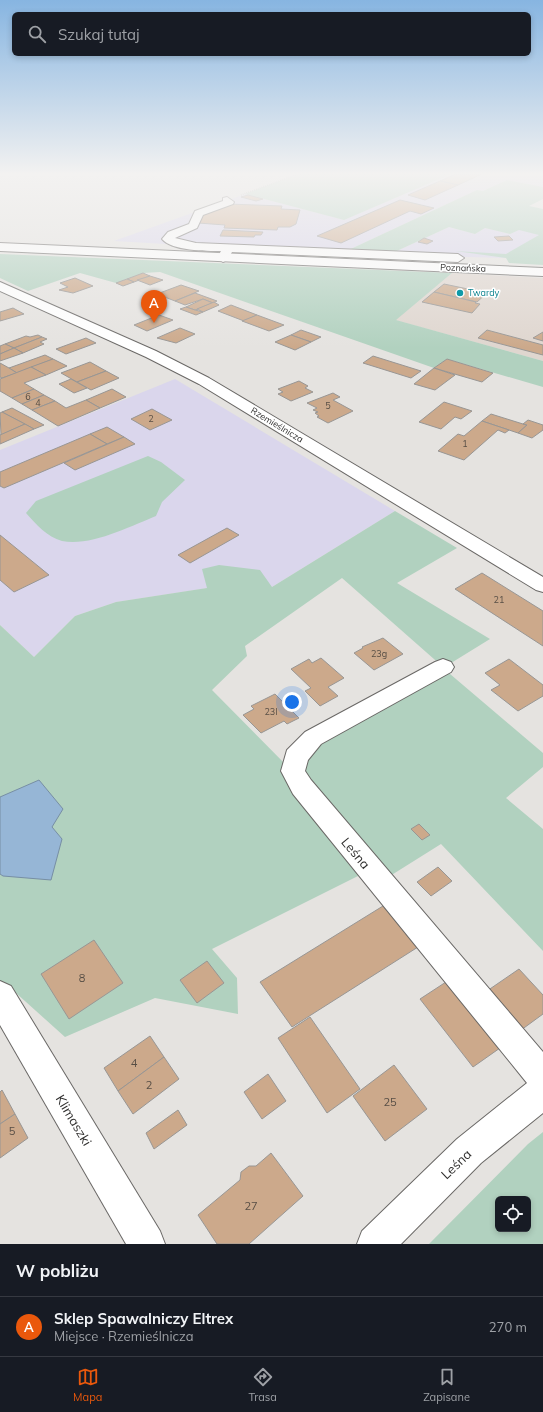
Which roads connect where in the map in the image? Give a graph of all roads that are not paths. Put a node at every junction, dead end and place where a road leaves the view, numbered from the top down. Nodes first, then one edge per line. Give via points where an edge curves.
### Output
1 (177, 232) edge
2 (0, 247) edge
3 (226, 253) junction
4 (458, 258) dead end
5 (543, 272) edge
6 (0, 286) edge
7 (543, 586) edge
8 (443, 667) dead end
9 (0, 996) edge
10 (543, 1077) edge
11 (543, 1092) edge
12 (147, 1244) edge
13 (375, 1244) edge

1 - 3 street via 168,239 173,243
2 - 3 main road, Poznańska
3 - 4 street
3 - 5 main road, Poznańska
6 - 7 street, Rzemieślnicza via 198,378
8 - 10 street, Leśna via 313,738 296,757 292,771 302,787
9 - 12 street, Klimaszki
11 - 13 street, Leśna via 469,1151

